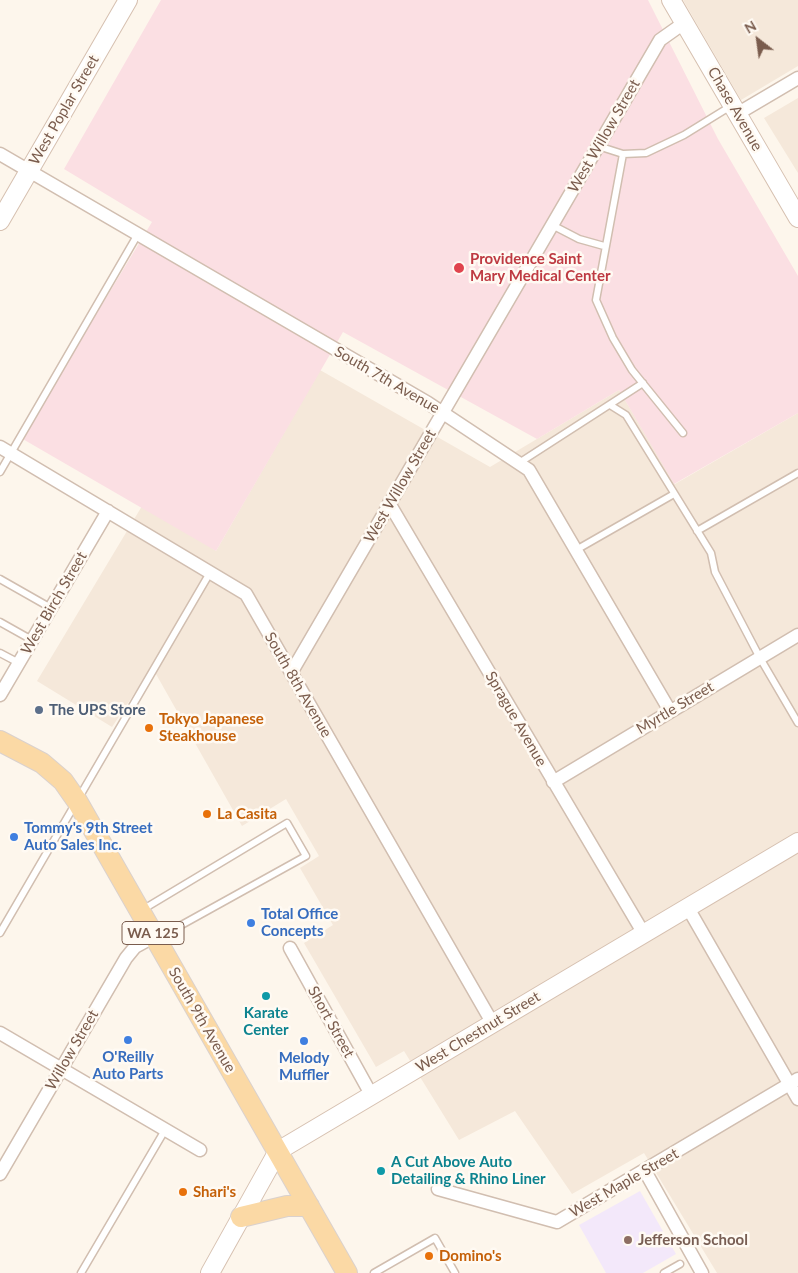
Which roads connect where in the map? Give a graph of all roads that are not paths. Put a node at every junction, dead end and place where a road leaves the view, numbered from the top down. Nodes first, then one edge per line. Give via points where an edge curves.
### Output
1 (128, 0) edge
2 (671, 0) edge
3 (684, 23) junction
4 (798, 78) edge
5 (735, 110) junction
6 (598, 146) junction
7 (0, 154) edge
8 (622, 154) junction
9 (29, 171) junction
10 (798, 218) edge
11 (0, 221) edge
12 (552, 225) junction
13 (138, 234) junction
14 (604, 246) junction
15 (643, 383) junction
16 (610, 405) junction
17 (442, 412) junction
18 (683, 433) dead end
19 (6, 450) edge
20 (519, 463) junction
21 (0, 472) edge
22 (798, 472) edge
23 (674, 494) junction
24 (389, 504) junction
25 (108, 510) junction
26 (697, 531) junction
27 (576, 550) junction
28 (211, 571) junction
29 (0, 579) edge
30 (51, 608) junction
31 (0, 622) edge
32 (798, 635) edge
33 (32, 640) junction
34 (0, 652) edge
35 (760, 658) junction
36 (18, 663) junction
37 (291, 673) junction
38 (0, 695) edge
39 (670, 711) junction
40 (798, 722) edge
41 (0, 741) edge
42 (553, 782) junction
43 (77, 801) junction
44 (798, 842) edge
45 (688, 908) junction
46 (141, 911) junction
47 (0, 933) edge
48 (644, 934) junction
49 (156, 937) junction
50 (290, 948) dead end
51 (493, 1024) junction
52 (0, 1033) edge
53 (61, 1069) junction
54 (794, 1082) edge
55 (372, 1096) junction
56 (798, 1099) edge
57 (165, 1130) junction
58 (200, 1150) dead end
59 (278, 1152) junction
60 (645, 1171) junction
61 (0, 1174) edge
62 (438, 1189) dead end
63 (309, 1206) junction
64 (241, 1217) junction
65 (680, 1264) dead end
66 (344, 1271) edge
67 (81, 1273) edge
68 (210, 1273) edge
69 (374, 1273) edge
70 (455, 1273) edge
71 (664, 1273) edge
72 (702, 1273) edge

1 - 9 main road, West Poplar Street
2 - 3 main road, Chase Avenue
3 - 5 main road, Chase Avenue
3 - 6 street, West Willow Street via 660,40
4 - 5 street
5 - 8 lane via 646,153
5 - 10 main road, Chase Avenue
6 - 8 lane
6 - 12 street, West Willow Street
7 - 9 street, South 7th Avenue
8 - 14 lane
9 - 11 main road, West Poplar Street
9 - 13 street, South 7th Avenue
12 - 14 lane via 579,239
12 - 17 street, West Willow Street
13 - 17 street, South 7th Avenue
13 - 19 lane
14 - 15 lane via 596,300 617,346
15 - 16 lane
15 - 18 lane
16 - 20 lane
16 - 23 lane via 626,415
17 - 20 street, South 7th Avenue
17 - 24 street, West Willow Street
19 - 21 lane
19 - 25 street, South 8th Avenue
20 - 27 street, South 7th Avenue via 529,470
22 - 26 lane
23 - 26 lane
23 - 27 lane
24 - 37 street, West Willow Street
24 - 42 street, Sprague Avenue
25 - 28 street, South 8th Avenue
25 - 30 street, West Birch Street
26 - 35 lane
27 - 39 street, South 7th Avenue
28 - 37 street, South 8th Avenue via 246,594
28 - 43 lane
29 - 30 lane
30 - 33 street, West Birch Street
31 - 33 lane
32 - 35 street, Myrtle Street
33 - 36 street, West Birch Street
34 - 36 lane
35 - 39 street, Myrtle Street
35 - 40 lane
36 - 38 street, West Birch Street
37 - 51 street, South 8th Avenue
39 - 42 street, Myrtle Street
41 - 43 main road, South 9th Avenue / WA 125 via 42,763 63,781
42 - 48 street, Sprague Avenue
43 - 46 main road, South 9th Avenue / WA 125
43 - 47 lane
44 - 45 main road, West Chestnut Street
45 - 48 main road, West Chestnut Street
45 - 54 street
46 - 49 main road, South 9th Avenue / WA 125
46 - 49 lane via 287,823 306,856
48 - 51 main road, West Chestnut Street
49 - 53 street, Willow Street via 135,947 129,954
49 - 59 main road, South 9th Avenue / WA 125
50 - 55 street, Short Street
51 - 55 main road, West Chestnut Street
52 - 53 street
53 - 57 street
53 - 61 street, Willow Street
54 - 56 street
54 - 60 street, West Maple Street
55 - 59 main road, West Chestnut Street
57 - 58 street
57 - 67 lane
59 - 63 main road, South 9th Avenue / WA 125
59 - 64 main road, West Chestnut Street
60 - 62 street, West Maple Street via 558,1222
60 - 72 street
63 - 64 main road via 287,1206
63 - 66 main road, South 9th Avenue / WA 125
64 - 68 main road, West Chestnut Street
65 - 71 lane
69 - 70 lane via 435,1238

